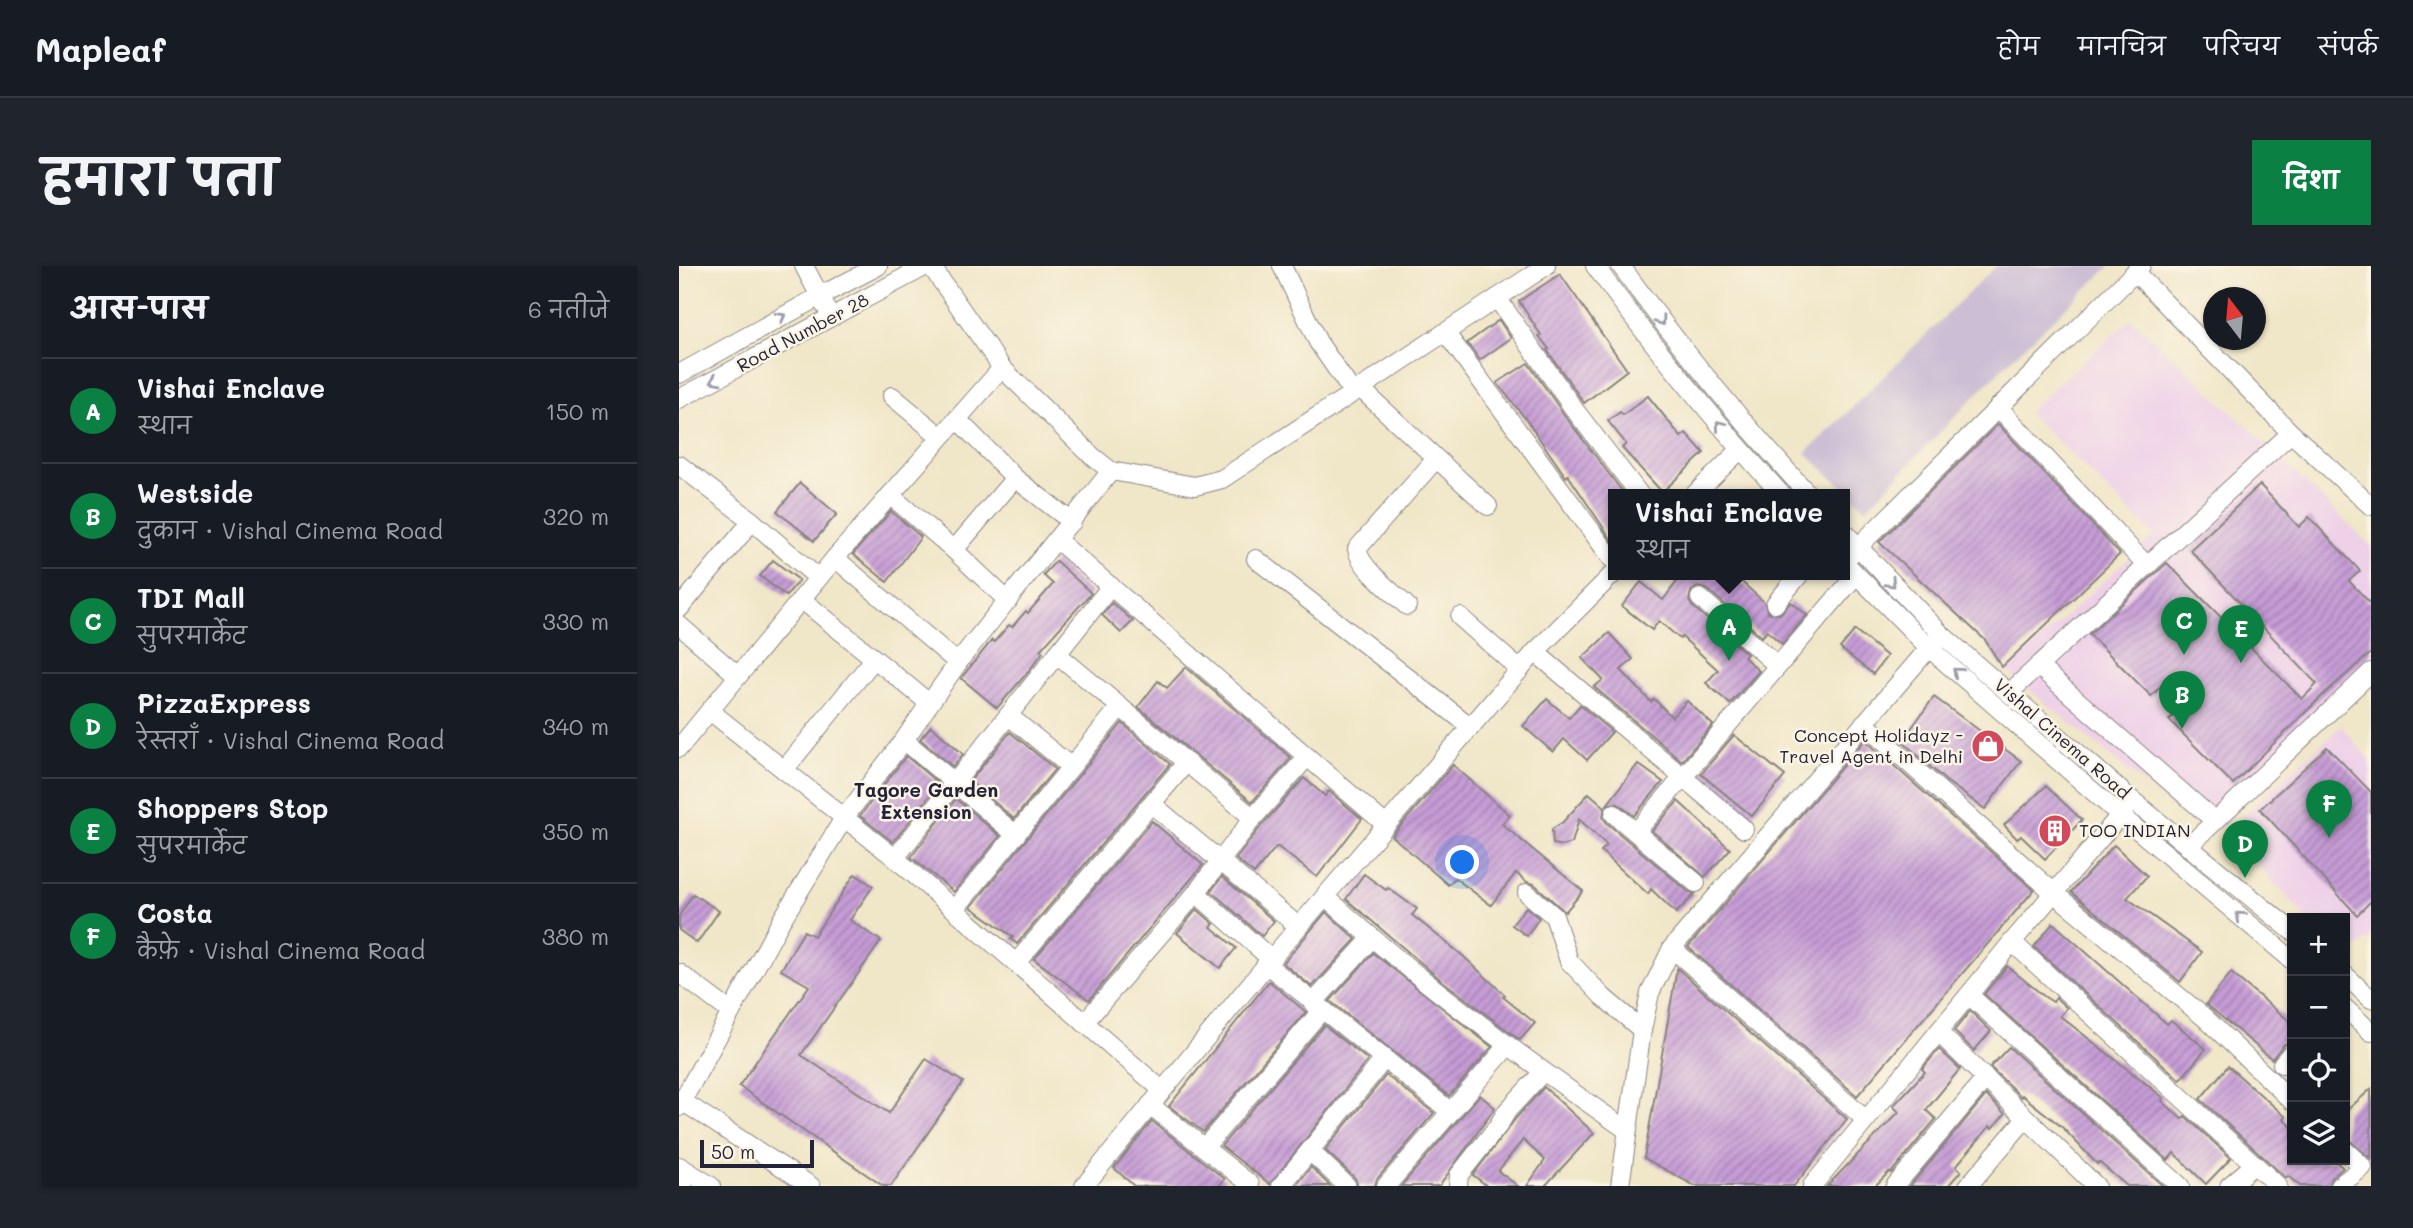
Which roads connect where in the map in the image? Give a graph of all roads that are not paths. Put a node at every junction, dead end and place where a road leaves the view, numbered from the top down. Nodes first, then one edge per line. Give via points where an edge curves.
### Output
1 (804, 266) edge
2 (878, 266) edge
3 (928, 266) edge
4 (1283, 266) edge
5 (1546, 266) edge
6 (1595, 266) edge
7 (1621, 266) edge
8 (2138, 269) edge
9 (820, 296) junction
10 (1497, 298) junction
11 (831, 317) junction
12 (1445, 332) junction
13 (1002, 368) junction
14 (679, 374) edge
15 (1356, 391) junction
16 (892, 396) dead end
17 (679, 399) edge
18 (1998, 407) junction
19 (957, 419) junction
20 (2291, 433) junction
21 (941, 437) junction
22 (1740, 450) junction
23 (1435, 460) junction
24 (679, 467) edge
25 (1111, 471) junction
26 (1015, 478) junction
27 (1635, 489) edge
28 (1701, 489) edge
29 (1771, 489) edge
30 (1803, 489) edge
31 (890, 495) junction
32 (1488, 506) dead end
33 (2371, 506) edge
34 (752, 521) junction
35 (1072, 522) junction
36 (1850, 539) edge
37 (1058, 540) junction
38 (1857, 547) junction
39 (954, 550) junction
40 (1608, 553) edge
41 (835, 558) junction
42 (1256, 559) dead end
43 (1850, 563) edge
44 (2147, 566) junction
45 (1850, 569) edge
46 (818, 578) junction
47 (1608, 579) edge
48 (1795, 580) edge
49 (1839, 580) edge
50 (1111, 586) junction
51 (801, 598) junction
52 (1700, 598) dead end
53 (1008, 601) junction
54 (1775, 604) dead end
55 (1407, 606) dead end
56 (679, 609) edge
57 (1460, 617) dead end
58 (679, 625) edge
59 (1935, 641) junction
60 (1535, 652) junction
61 (1057, 654) junction
62 (874, 659) junction
63 (958, 663) junction
64 (1778, 666) junction
65 (2038, 666) junction
66 (1520, 670) junction
67 (2371, 672) edge
68 (739, 676) junction
69 (2009, 693) junction
70 (929, 703) junction
71 (1120, 707) junction
72 (710, 711) junction
73 (1009, 716) junction
74 (1864, 723) junction
75 (1471, 727) junction
76 (904, 740) junction
77 (681, 742) edge
78 (1307, 757) junction
79 (1187, 763) junction
80 (1071, 767) junction
81 (784, 770) junction
82 (1683, 778) junction
83 (953, 783) junction
84 (2132, 800) junction
85 (1152, 804) junction
86 (1614, 814) dead end
87 (2120, 815) junction
88 (845, 818) junction
89 (1253, 818) junction
90 (2215, 821) junction
91 (1386, 825) junction
92 (1744, 829) dead end
93 (1636, 832) junction
94 (1016, 835) junction
95 (2188, 846) junction
96 (895, 858) junction
97 (1220, 860) junction
98 (1696, 883) dead end
99 (1196, 892) junction
100 (1527, 893) dead end
101 (2054, 893) junction
102 (1325, 896) junction
103 (955, 909) junction
104 (1298, 926) junction
105 (2287, 927) edge
106 (1371, 939) junction
107 (2012, 942) junction
108 (1672, 948) junction
109 (2287, 956) edge
110 (1268, 961) junction
111 (1016, 963) junction
112 (679, 973) edge
113 (2346, 976) edge
114 (1969, 995) junction
115 (2371, 999) edge
116 (1318, 1007) junction
117 (731, 1012) junction
118 (2350, 1013) edge
119 (1084, 1023) junction
120 (1642, 1030) junction
121 (1938, 1032) junction
122 (2371, 1032) edge
123 (1507, 1047) junction
124 (1385, 1058) junction
125 (1543, 1072) junction
126 (1986, 1078) junction
127 (1162, 1090) junction
128 (2287, 1096) edge
129 (681, 1104) edge
130 (1150, 1105) junction
131 (1451, 1112) junction
132 (2026, 1118) junction
133 (1866, 1120) junction
134 (1627, 1130) junction
135 (1204, 1148) junction
136 (1310, 1151) junction
137 (2350, 1153) edge
138 (2255, 1164) junction
139 (2367, 1164) edge
140 (679, 1166) edge
141 (1250, 1185) edge
142 (711, 1186) edge
143 (811, 1186) edge
144 (1084, 1186) edge
145 (1281, 1186) edge
146 (1347, 1186) edge
147 (1386, 1186) edge
148 (1458, 1186) edge
149 (1620, 1186) edge
150 (1812, 1186) edge
151 (1895, 1186) edge
152 (1968, 1186) edge
153 (2096, 1186) edge
154 (2180, 1186) edge
155 (2229, 1186) edge
156 (2278, 1186) edge
157 (2339, 1186) edge

1 - 9 street
2 - 9 street, Road Number 28
3 - 11 street, Road Number 28
3 - 13 street
4 - 15 street via 1318,342
5 - 10 street
22 -> 6 street
7 -> 30 street via 1666,329
8 - 18 street
8 - 20 street
9 - 11 street
14 -> 9 street, Road Number 28
10 - 12 street
10 - 27 street
11 -> 17 street, Road Number 28
12 - 15 street
12 - 40 street
13 - 19 street
13 - 25 street
15 - 23 street
15 - 25 street via 1222,479 1195,486
16 - 21 street
18 - 38 street
18 - 44 street
19 - 21 street
19 - 26 street
20 - 33 street
20 - 44 street
21 - 31 street
22 - 28 street
22 - 29 street
23 - 32 street
23 - 55 street via 1357,549 1367,568
24 - 34 street
25 - 35 street
26 - 35 street
26 - 39 street
31 - 39 street
31 - 41 street
34 - 46 street
34 - 56 street
35 - 37 street
36 - 38 street, Vishal Cinema Road
37 - 50 street
37 - 53 street
38 - 43 street
38 -> 59 street, Vishal Cinema Road
39 - 53 street
41 - 46 street
41 - 63 street
42 - 75 street
44 - 65 street
45 - 59 street, Vishal Cinema Road
46 - 51 street
47 - 60 street
48 - 54 street
49 - 64 street
50 - 61 street
50 - 78 street
51 - 62 street
51 - 68 street
52 - 64 street
53 - 63 street
57 - 66 street
58 - 68 street
59 - 69 street, Vishal Cinema Road
59 - 74 street
87 -> 59 street, Vishal Cinema Road
60 - 66 street
60 - 82 street
61 - 71 street
61 - 73 street
62 - 70 street
62 - 81 street
63 - 70 street
64 - 82 street
65 - 69 street
65 - 90 street
66 - 75 street
67 - 90 street
68 - 72 street
69 - 84 street, Vishal Cinema Road
70 - 76 street
71 - 79 street
71 - 80 street
72 - 77 street
72 - 81 street
73 - 80 street
73 - 83 street
74 - 101 street
74 - 108 street
75 - 91 street
76 - 83 street
76 - 88 street
78 - 89 street
78 - 91 street
79 - 85 street
79 - 89 street
80 - 94 street
81 - 88 street
82 - 92 street
82 - 93 street
83 - 94 street
83 - 96 street
84 - 87 street
84 - 95 street, Vishal Cinema Road
85 - 97 street
85 - 111 street
86 - 93 street
87 - 101 street
109 -> 87 street, Vishal Cinema Road
88 - 96 street
88 - 117 street
89 - 97 street
90 - 95 street
91 - 102 street
93 - 98 street
94 - 103 street
95 - 105 street, Vishal Cinema Road
96 - 103 street
97 - 99 street
97 - 104 street
99 - 110 street
99 - 119 street
100 - 120 street via 1554,916 1569,961
101 - 107 street
101 - 128 street via 2205,1018
102 - 104 street
102 - 106 street
103 - 111 street
104 - 110 street
106 - 116 street
106 - 123 street
107 - 114 street
107 - 138 street
108 - 120 street via 1650,993
108 - 133 street
110 - 116 street
110 - 127 street
111 - 119 street
112 - 117 street
113 - 115 street
114 - 121 street
114 - 154 street
116 - 124 street
116 - 135 street
117 - 129 street
118 - 122 street
119 - 127 street
120 - 134 street
121 - 126 street
121 - 133 street
123 - 125 street
123 - 131 street
124 - 131 street
124 - 136 street
125 - 134 street
125 - 148 street via 1459,1175
126 - 132 street
126 - 151 street
127 - 130 street
129 - 143 street
130 - 135 street
130 - 144 street
131 - 147 street
132 - 152 street
132 - 153 street
133 - 150 street
134 - 149 street
135 - 141 street
136 - 145 street
136 - 146 street
137 - 139 street
138 - 155 street
138 - 156 street
139 - 157 street
140 - 142 street

